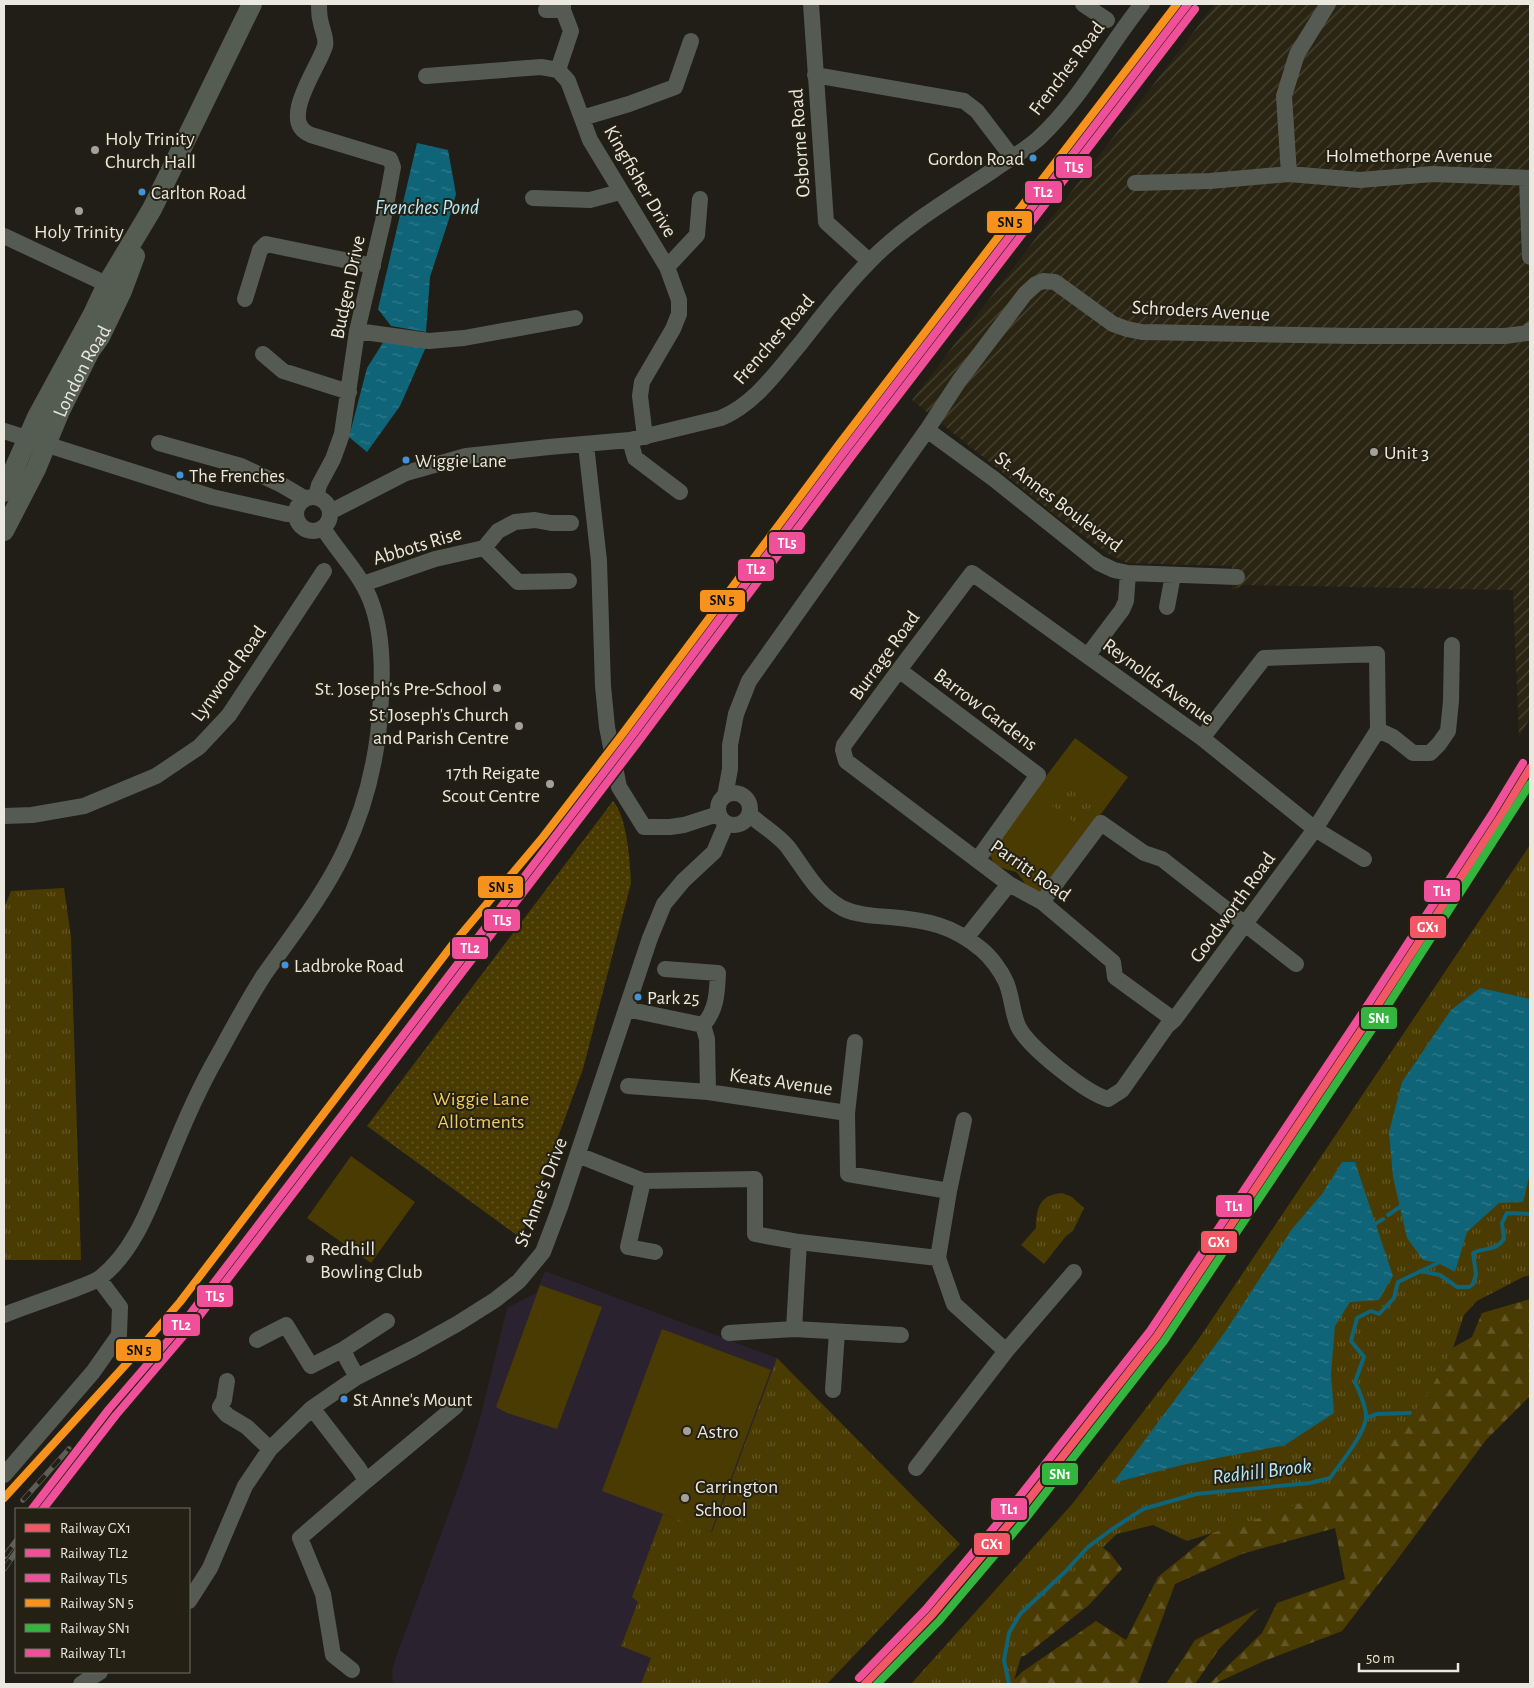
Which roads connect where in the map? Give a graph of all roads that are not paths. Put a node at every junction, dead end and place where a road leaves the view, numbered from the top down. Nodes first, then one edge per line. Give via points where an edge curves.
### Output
1 (252, 4) edge
2 (319, 4) edge
3 (811, 4) edge
4 (1084, 4) edge
5 (1142, 4) edge
6 (1328, 4) edge
7 (563, 7) edge
8 (546, 10) dead end
9 (1107, 20) dead end
10 (691, 41) dead end
11 (558, 70) junction
12 (815, 75) junction
13 (426, 76) dead end
14 (582, 118) junction
15 (1012, 157) junction
16 (1288, 174) junction
17 (1528, 178) edge
18 (1136, 183) dead end
19 (620, 192) junction
20 (533, 198) dead end
21 (700, 199) dead end
22 (4, 236) edge
23 (1530, 257) edge
24 (869, 261) junction
25 (373, 266) junction
26 (667, 267) junction
27 (114, 288) junction
28 (245, 299) dead end
29 (575, 318) dead end
30 (1530, 330) edge
31 (357, 331) junction
32 (263, 354) dead end
33 (349, 392) junction
34 (927, 430) junction
35 (4, 431) edge
36 (637, 439) junction
37 (37, 441) junction
38 (160, 443) dead end
39 (586, 445) junction
40 (4, 492) edge
41 (680, 492) dead end
42 (310, 498) junction
43 (330, 512) junction
44 (296, 514) junction
45 (571, 523) dead end
46 (323, 528) junction
47 (4, 531) edge
48 (484, 548) junction
49 (324, 571) dead end
50 (972, 573) joint
51 (1128, 573) junction
52 (1172, 575) junction
53 (1237, 577) dead end
54 (569, 581) dead end
55 (363, 584) junction
56 (1168, 607) dead end
57 (1452, 645) dead end
58 (1088, 655) junction
59 (899, 670) junction
60 (1385, 733) junction
61 (1202, 738) junction
62 (849, 765) joint
63 (725, 796) junction
64 (749, 814) junction
65 (4, 816) edge
66 (722, 819) junction
67 (1315, 829) junction
68 (978, 859) junction
69 (1364, 859) dead end
70 (1009, 884) junction
71 (1042, 902) junction
72 (1245, 925) junction
73 (966, 938) junction
74 (1296, 964) dead end
75 (665, 968) dead end
76 (626, 1009) junction
77 (1174, 1020) junction
78 (703, 1025) junction
79 (855, 1042) dead end
80 (628, 1086) dead end
81 (708, 1092) junction
82 (847, 1112) junction
83 (964, 1120) dead end
84 (578, 1155) junction
85 (643, 1181) junction
86 (949, 1191) junction
87 (799, 1242) junction
88 (655, 1252) dead end
89 (938, 1258) junction
90 (1074, 1272) dead end
91 (99, 1279) junction
92 (4, 1315) edge
93 (387, 1321) dead end
94 (794, 1329) junction
95 (837, 1332) junction
96 (729, 1333) dead end
97 (902, 1335) dead end
98 (258, 1340) dead end
99 (344, 1349) junction
100 (1006, 1351) junction
101 (357, 1377) junction
102 (227, 1381) dead end
103 (833, 1390) dead end
104 (456, 1406) dead end
105 (312, 1408) junction
106 (270, 1449) junction
107 (916, 1468) dead end
108 (4, 1475) edge
109 (366, 1481) junction
110 (190, 1599) edge
111 (352, 1670) dead end
112 (98, 1673) edge
113 (81, 1684) edge

1 - 27 main road, London Road
2 - 25 street, Budgen Drive via 326,44 307,83 298,122 304,132 390,158 393,162
3 - 12 street, Osborne Road
4 - 9 street
5 - 15 street, Frenches Road via 1064,112 1037,140
6 - 16 street via 1297,54 1284,96
7 - 8 street
7 - 11 street via 571,31
10 - 14 street via 675,86
11 - 13 street via 541,66
11 - 14 street, Kingfisher Drive via 568,81
12 - 15 street via 964,102 977,112
12 - 24 street, Osborne Road via 826,222
14 - 19 street, Kingfisher Drive via 590,140
15 - 24 street, Frenches Road via 918,220
16 - 17 street, Holmethorpe Avenue via 1360,180 1434,174
16 - 18 street, Holmethorpe Avenue
17 - 23 street
19 - 20 street via 590,200
19 - 26 street, Kingfisher Drive
21 - 26 street via 697,235
22 - 27 street
24 - 36 street, Frenches Road via 762,388 732,414
25 - 28 street via 266,244 260,250
25 - 31 street, Budgen Drive
26 - 36 street, Kingfisher Drive via 679,300 679,314 642,382
27 - 37 main road, London Road via 100,337 57,417
29 - 31 street via 429,341
30 - 34 street, Schroders Avenue via 1505,336 1142,332 1113,324 1055,282 1043,281 1025,294 959,381
31 - 33 street, Budgen Drive
32 - 33 street via 283,371
33 - 42 street, Budgen Drive via 342,434 333,459
34 - 51 street, St. Annes Boulevard via 1099,563
34 - 63 street, Schroders Avenue via 749,681 736,714
35 - 37 street
36 - 39 street, Frenches Road
36 - 41 street, Kingfisher Drive via 635,458
37 - 40 main road, London Road
37 - 44 street via 212,497
37 - 47 main road, London Road via 36,469
38 - 42 street via 241,466
39 - 43 street, Frenches Road via 466,456 406,473
39 - 66 street via 599,561 603,686 619,787 644,827 670,827
42 - 43 street via 325,502
42 - 44 street via 297,507
43 - 46 street
44 - 46 street via 302,526 309,530
45 - 48 street, Abbots Rise via 515,522 498,530
46 - 55 street
48 - 54 street, Abbots Rise via 518,582
48 - 55 street, Abbots Rise via 435,559
49 - 65 street, Lynwood Road via 229,715 199,747 156,776 84,806 32,816
50 - 58 street, Reynolds Avenue
50 - 59 street, Burrage Road
51 - 52 street, St. Annes Boulevard
51 - 58 street via 1126,601 1122,610
52 - 53 street, St. Annes Boulevard
52 - 56 street
55 - 91 street via 375,614 382,660 379,725 363,804 336,867 262,978 215,1060 130,1245
57 - 60 street via 1448,731 1439,744 1430,753 1413,753
58 - 61 street, Reynolds Avenue
59 - 62 street, Burrage Road via 844,745
59 - 68 street, Barrow Gardens via 1038,775
60 - 61 street via 1377,654 1320,655 1264,658
60 - 67 street, Goodworth Road
61 - 67 street, Reynolds Avenue
62 - 68 street, Parritt Road
63 - 64 street via 735,793 746,798
63 - 66 street via 719,802
64 - 66 street via 738,825
64 - 73 street via 786,845 826,897 843,908 864,915 942,925
66 - 76 street, St Anne's Drive via 714,852 664,904
67 - 69 street, Reynolds Avenue
67 - 72 street, Goodworth Road
68 - 70 street, Parritt Road
70 - 71 street, Parritt Road
70 - 73 street
71 - 72 street via 1101,823 1144,854 1162,859
71 - 77 street, Parritt Road via 1114,962 1115,977
72 - 74 street
72 - 77 street, Goodworth Road
73 - 77 street, Goodworth Road via 982,950 1007,983 1018,1027 1030,1042 1076,1082 1098,1096 1108,1099 1122,1090
75 - 78 street via 718,973 716,999 710,1017
76 - 78 street
76 - 84 street, St Anne's Drive
78 - 81 street, Keats Avenue via 707,1039
79 - 82 street, Keats Avenue
80 - 81 street, Keats Avenue
81 - 82 street, Keats Avenue
82 - 86 street, Keats Avenue via 848,1174
83 - 86 street
84 - 85 street
84 - 101 street, St Anne's Drive via 542,1252 519,1281 457,1324
85 - 87 street via 755,1179 755,1234
85 - 88 street via 628,1247
86 - 89 street
87 - 89 street
87 - 94 street
89 - 100 street via 954,1304
90 - 100 street
91 - 92 street
91 - 108 street via 120,1307 119,1335 92,1372
93 - 99 street
94 - 95 street
94 - 96 street
95 - 97 street
95 - 103 street
98 - 99 street via 286,1325 311,1366
99 - 101 street
100 - 107 street
101 - 105 street, St Anne's Drive
102 - 106 street via 220,1407
104 - 109 street
105 - 106 street, St Anne's Drive
105 - 109 street
106 - 110 street, St Anne's Drive via 246,1486 210,1568
109 - 111 street via 300,1538 323,1594 334,1655
112 - 113 street

